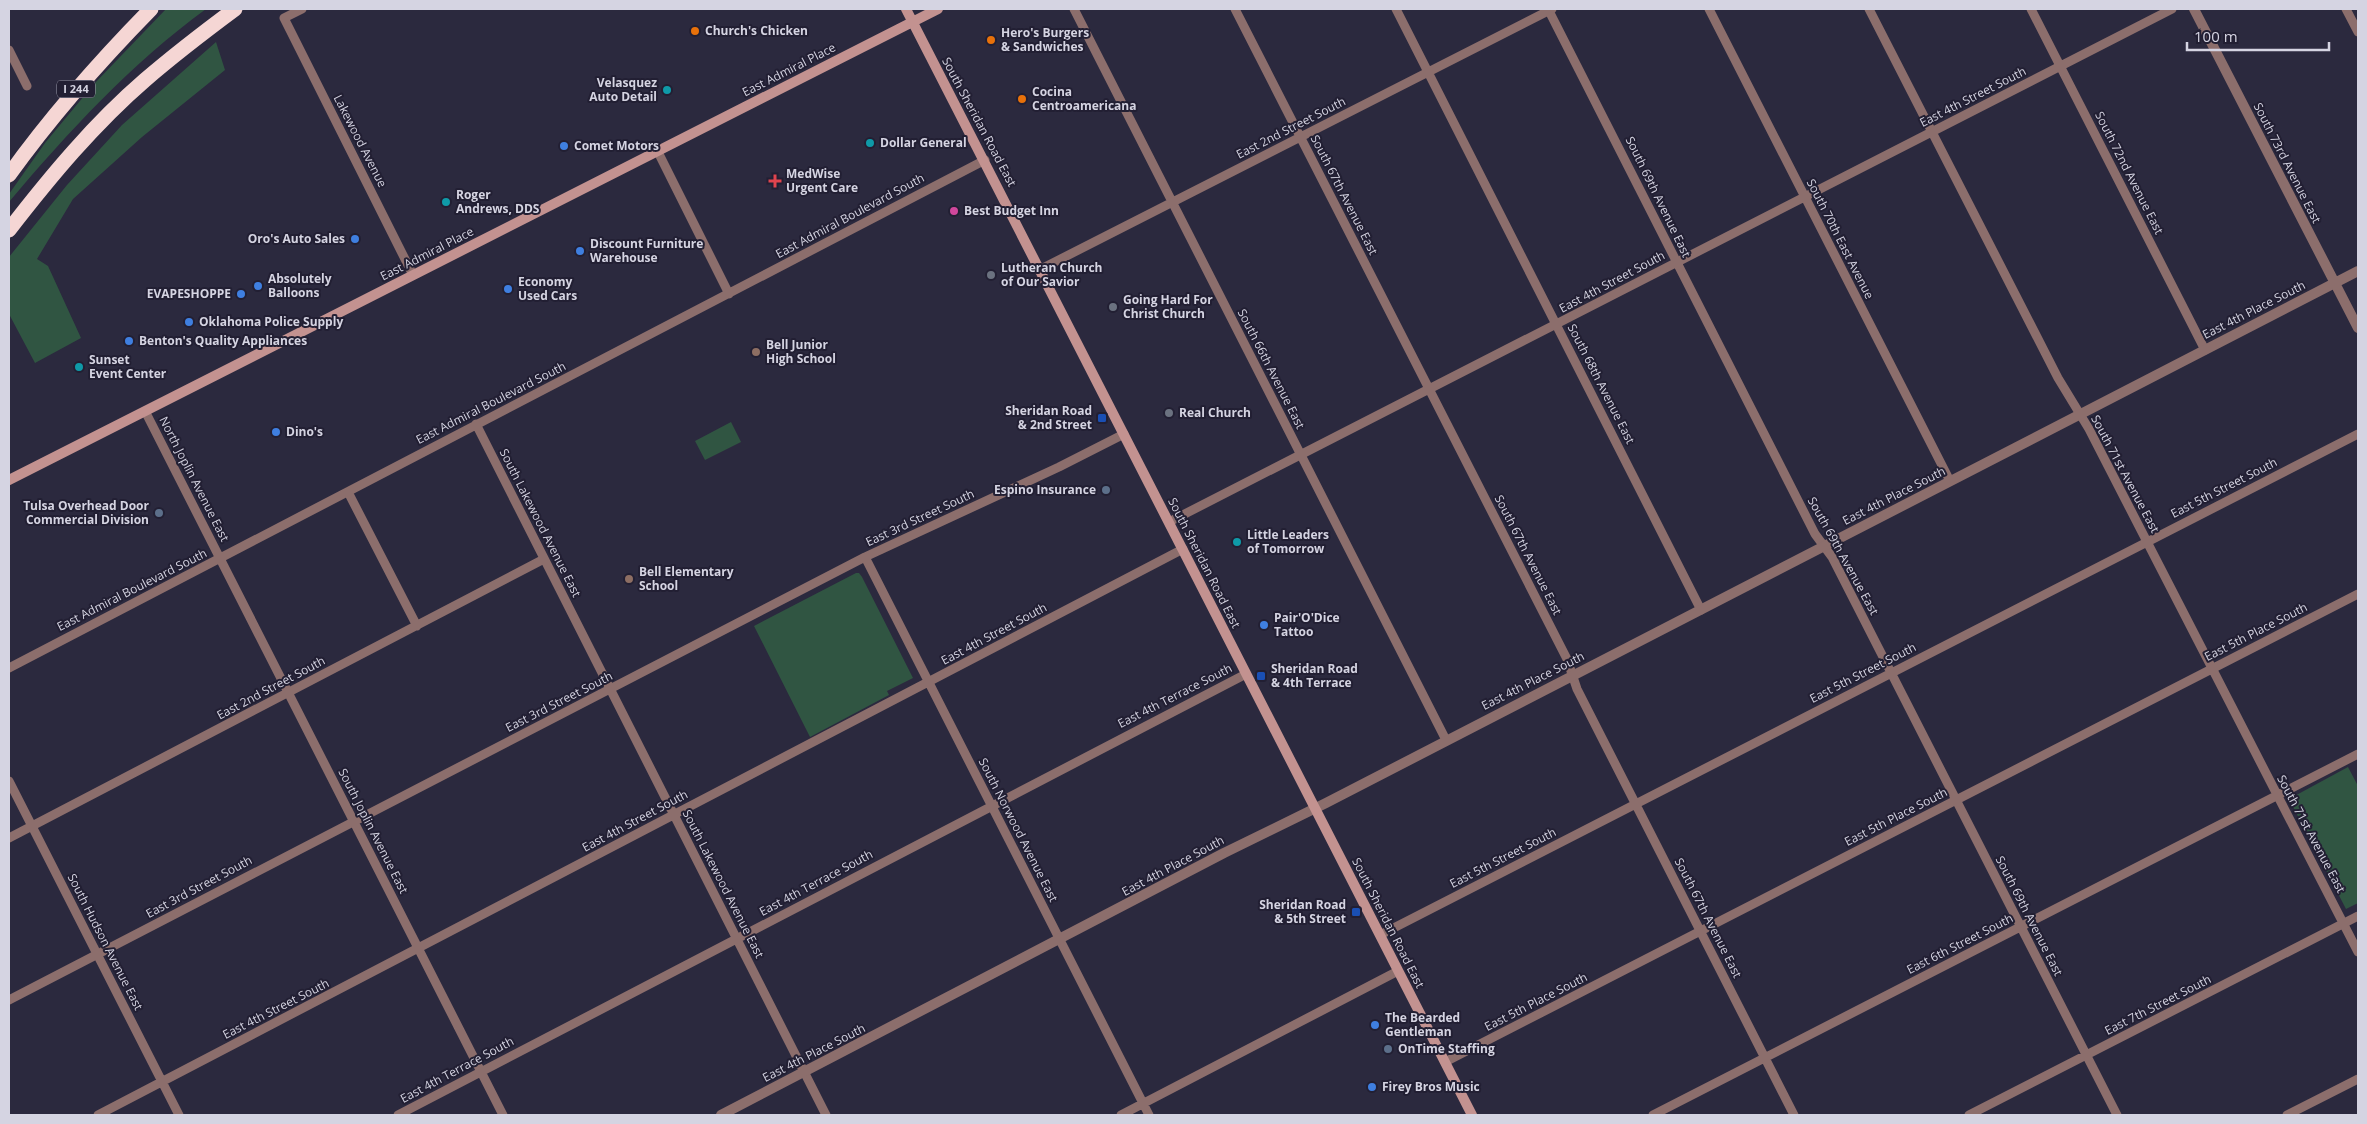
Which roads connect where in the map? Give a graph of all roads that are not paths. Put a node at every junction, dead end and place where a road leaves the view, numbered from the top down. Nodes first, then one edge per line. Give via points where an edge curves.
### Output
1 (151, 9) edge
2 (235, 9) edge
3 (302, 9) edge
4 (906, 9) edge
5 (938, 9) edge
6 (1074, 9) edge
7 (1235, 9) edge
8 (1396, 9) edge
9 (1550, 9) edge
10 (1709, 9) edge
11 (1869, 9) edge
12 (2031, 9) edge
13 (2172, 9) edge
14 (2194, 9) edge
15 (2346, 9) edge
16 (913, 22) junction
17 (2358, 32) edge
18 (9, 50) edge
19 (2060, 67) junction
20 (1428, 72) junction
21 (27, 86) dead end
22 (1932, 132) junction
23 (1301, 137) junction
24 (657, 150) junction
25 (985, 160) junction
26 (9, 175) edge
27 (1805, 198) junction
28 (1173, 202) junction
29 (9, 230) edge
30 (1676, 262) junction
31 (1041, 269) junction
32 (2358, 271) edge
33 (414, 275) junction
34 (2335, 283) junction
35 (729, 294) junction
36 (1557, 325) junction
37 (2358, 328) edge
38 (2205, 350) junction
39 (1429, 390) junction
40 (145, 411) junction
41 (2079, 415) junction
42 (476, 424) junction
43 (1124, 434) junction
44 (2358, 434) edge
45 (1301, 455) junction
46 (9, 480) edge
47 (1950, 481) junction
48 (348, 492) junction
49 (1169, 522) junction
50 (2146, 542) junction
51 (1824, 546) junction
52 (1183, 549) junction
53 (865, 557) junction
54 (221, 558) junction
55 (544, 560) junction
56 (2358, 594) edge
57 (1701, 610) junction
58 (416, 626) junction
59 (9, 668) edge
60 (2212, 670) junction
61 (1891, 673) junction
62 (1246, 674) junction
63 (1572, 675) junction
64 (929, 682) junction
65 (610, 689) junction
66 (289, 693) junction
67 (1446, 740) junction
68 (2358, 754) edge
69 (9, 781) edge
70 (2276, 796) junction
71 (1956, 800) junction
72 (1635, 803) junction
73 (992, 806) junction
74 (1314, 808) junction
75 (674, 815) junction
76 (354, 821) junction
77 (32, 826) junction
78 (9, 838) edge
79 (2358, 916) edge
80 (2344, 924) junction
81 (2020, 927) junction
82 (1701, 932) junction
83 (1380, 935) junction
84 (737, 939) junction
85 (1059, 940) junction
86 (419, 949) junction
87 (2358, 952) edge
88 (97, 954) junction
89 (1398, 971) junction
90 (9, 1000) edge
91 (2086, 1055) junction
92 (1764, 1058) junction
93 (1445, 1062) junction
94 (481, 1072) junction
95 (804, 1072) junction
96 (2358, 1079) edge
97 (162, 1082) junction
98 (1143, 1104) junction
99 (98, 1115) edge
100 (179, 1115) edge
101 (398, 1115) edge
102 (504, 1115) edge
103 (721, 1115) edge
104 (826, 1115) edge
105 (1121, 1115) edge
106 (1149, 1115) edge
107 (1472, 1115) edge
108 (1653, 1115) edge
109 (1794, 1115) edge
110 (1969, 1115) edge
111 (2117, 1115) edge
112 (2287, 1115) edge

1 - 26 highway, I 244 via 79,85 39,132
2 - 29 highway via 144,81 106,118 44,185
3 - 33 street, Lakewood Avenue via 284,18
4 - 16 main road, South Sheridan Road East
5 - 16 main road, East Admiral Place
6 - 28 street, South 66th Avenue East
7 - 23 street, South 67th Avenue East
8 - 20 street, South 68th Avenue East
9 - 20 street, East 2nd Street South
9 - 30 street, South 69th Avenue East
10 - 27 street, South 70th East Avenue
11 - 22 street, South 71st Avenue East
12 - 19 street, South 72nd Avenue East
13 - 19 street, East 4th Street South
14 - 34 street, South 73rd Avenue East
15 - 17 street
16 - 24 main road, East Admiral Place
16 - 25 main road, South Sheridan Road East
18 - 21 street
19 - 22 street, East 4th Street South
19 - 38 street, South 72nd Avenue East
20 - 23 street, East 2nd Street South
20 - 36 street, South 68th Avenue East
22 - 27 street, East 4th Street South
22 - 41 street, South 71st Avenue East
23 - 28 street, East 2nd Street South
23 - 39 street, South 67th Avenue East
24 - 33 main road, East Admiral Place
24 - 35 street
25 - 31 main road, South Sheridan Road East
25 - 35 street, East Admiral Boulevard South
27 - 30 street, East 4th Street South
27 - 47 street, South 70th East Avenue
28 - 31 street, East 2nd Street South
28 - 45 street, South 66th Avenue East
30 - 36 street, East 4th Street South
30 - 51 street, South 69th Avenue East
31 - 43 main road, South Sheridan Road East
32 - 34 street, East 4th Place South
33 - 40 main road, East Admiral Place
34 - 37 street, South 73rd Avenue East
34 - 38 street, East 4th Place South
35 - 42 street, East Admiral Boulevard South
36 - 39 street, East 4th Street South
36 - 57 street, South 68th Avenue East
38 - 41 street, East 4th Place South
39 - 45 street, East 4th Street South
39 - 63 street, South 67th Avenue East via 1567,659
40 - 46 main road, East Admiral Place
40 - 54 street, North Joplin Avenue East
41 - 47 street, East 4th Place South
41 - 50 street, South 71st Avenue East
42 - 48 street, East Admiral Boulevard South
42 - 55 street, South Lakewood Avenue East
43 - 49 main road, South Sheridan Road East
43 - 53 street, East 3rd Street South
44 - 50 street, East 5th Street South
45 - 49 street, East 4th Street South
45 - 67 street, South 66th Avenue East
47 - 51 street, East 4th Place South
48 - 54 street, East Admiral Boulevard South
48 - 58 street
49 - 52 main road, South Sheridan Road East
50 - 60 street, South 71st Avenue East
50 - 61 street, East 5th Street South
51 - 57 street, East 4th Place South
51 - 61 street, South 69th Avenue East
52 - 62 main road, South Sheridan Road East
52 - 64 street, East 4th Street South
53 - 64 street, South Norwood Avenue East
53 - 65 street, East 3rd Street South
54 - 59 street, East Admiral Boulevard South
54 - 66 street, South Joplin Avenue East
55 - 58 street, East 2nd Street South
55 - 65 street, South Lakewood Avenue East
56 - 60 street, East 5th Place South
57 - 63 street, East 4th Place South
58 - 66 street, East 2nd Street South
60 - 70 street, South 71st Avenue East
60 - 71 street, East 5th Place South
61 - 71 street, South 69th Avenue East
61 - 72 street, East 5th Street South
62 - 73 street, East 4th Terrace South
62 - 74 main road, South Sheridan Road East
63 - 67 street, East 4th Place South
63 - 72 street, South 67th Avenue East
64 - 73 street, South Norwood Avenue East
64 - 75 street, East 4th Street South
65 - 75 street, South Lakewood Avenue East
65 - 76 street, East 3rd Street South
66 - 76 street, South Joplin Avenue East
66 - 77 street, East 2nd Street South
67 - 74 street, East 4th Place South
68 - 70 street, East 6th Street South
69 - 77 street, South Hudson Avenue East
70 - 80 street, South 71st Avenue East
70 - 81 street, East 6th Street South
71 - 81 street, South 69th Avenue East
71 - 82 street, East 5th Place South
72 - 82 street, South 67th Avenue East
72 - 83 street, East 5th Street South
73 - 84 street, East 4th Terrace South
73 - 85 street, South Norwood Avenue East
74 - 83 main road, South Sheridan Road East
74 - 85 street, East 4th Place South
75 - 84 street, South Lakewood Avenue East
75 - 86 street, East 4th Street South
76 - 86 street, South Joplin Avenue East
76 - 88 street, East 3rd Street South
77 - 78 street, East 2nd Street South
77 - 88 street, South Hudson Avenue East
79 - 80 street, East 7th Street South
80 - 87 street, South 71st Avenue East
80 - 91 street, East 7th Street South
81 - 91 street, South 69th Avenue East
81 - 92 street, East 6th Street South
82 - 92 street, South 67th Avenue East
82 - 93 street, East 5th Place South
83 - 89 main road, South Sheridan Road East
84 - 94 street, East 4th Terrace South
84 - 95 street, South Lakewood Avenue East
85 - 95 street, East 4th Place South
85 - 98 street, South Norwood Avenue East
86 - 94 street, South Joplin Avenue East
86 - 97 street, East 4th Street South
88 - 90 street, East 3rd Street South
88 - 97 street, South Hudson Avenue East
89 - 93 main road, South Sheridan Road East
89 - 98 street
91 - 110 street, East 7th Street South
91 - 111 street, South 69th Avenue East
92 - 108 street, East 6th Street South
92 - 109 street, South 67th Avenue East
93 - 107 main road, South Sheridan Road East
94 - 101 street, East 4th Terrace South
94 - 102 street, South Joplin Avenue East
95 - 103 street, East 4th Place South
95 - 104 street, South Lakewood Avenue East
96 - 112 street
97 - 99 street, East 4th Street South
97 - 100 street, South Hudson Avenue East
98 - 105 street
98 - 106 street, South Norwood Avenue East

